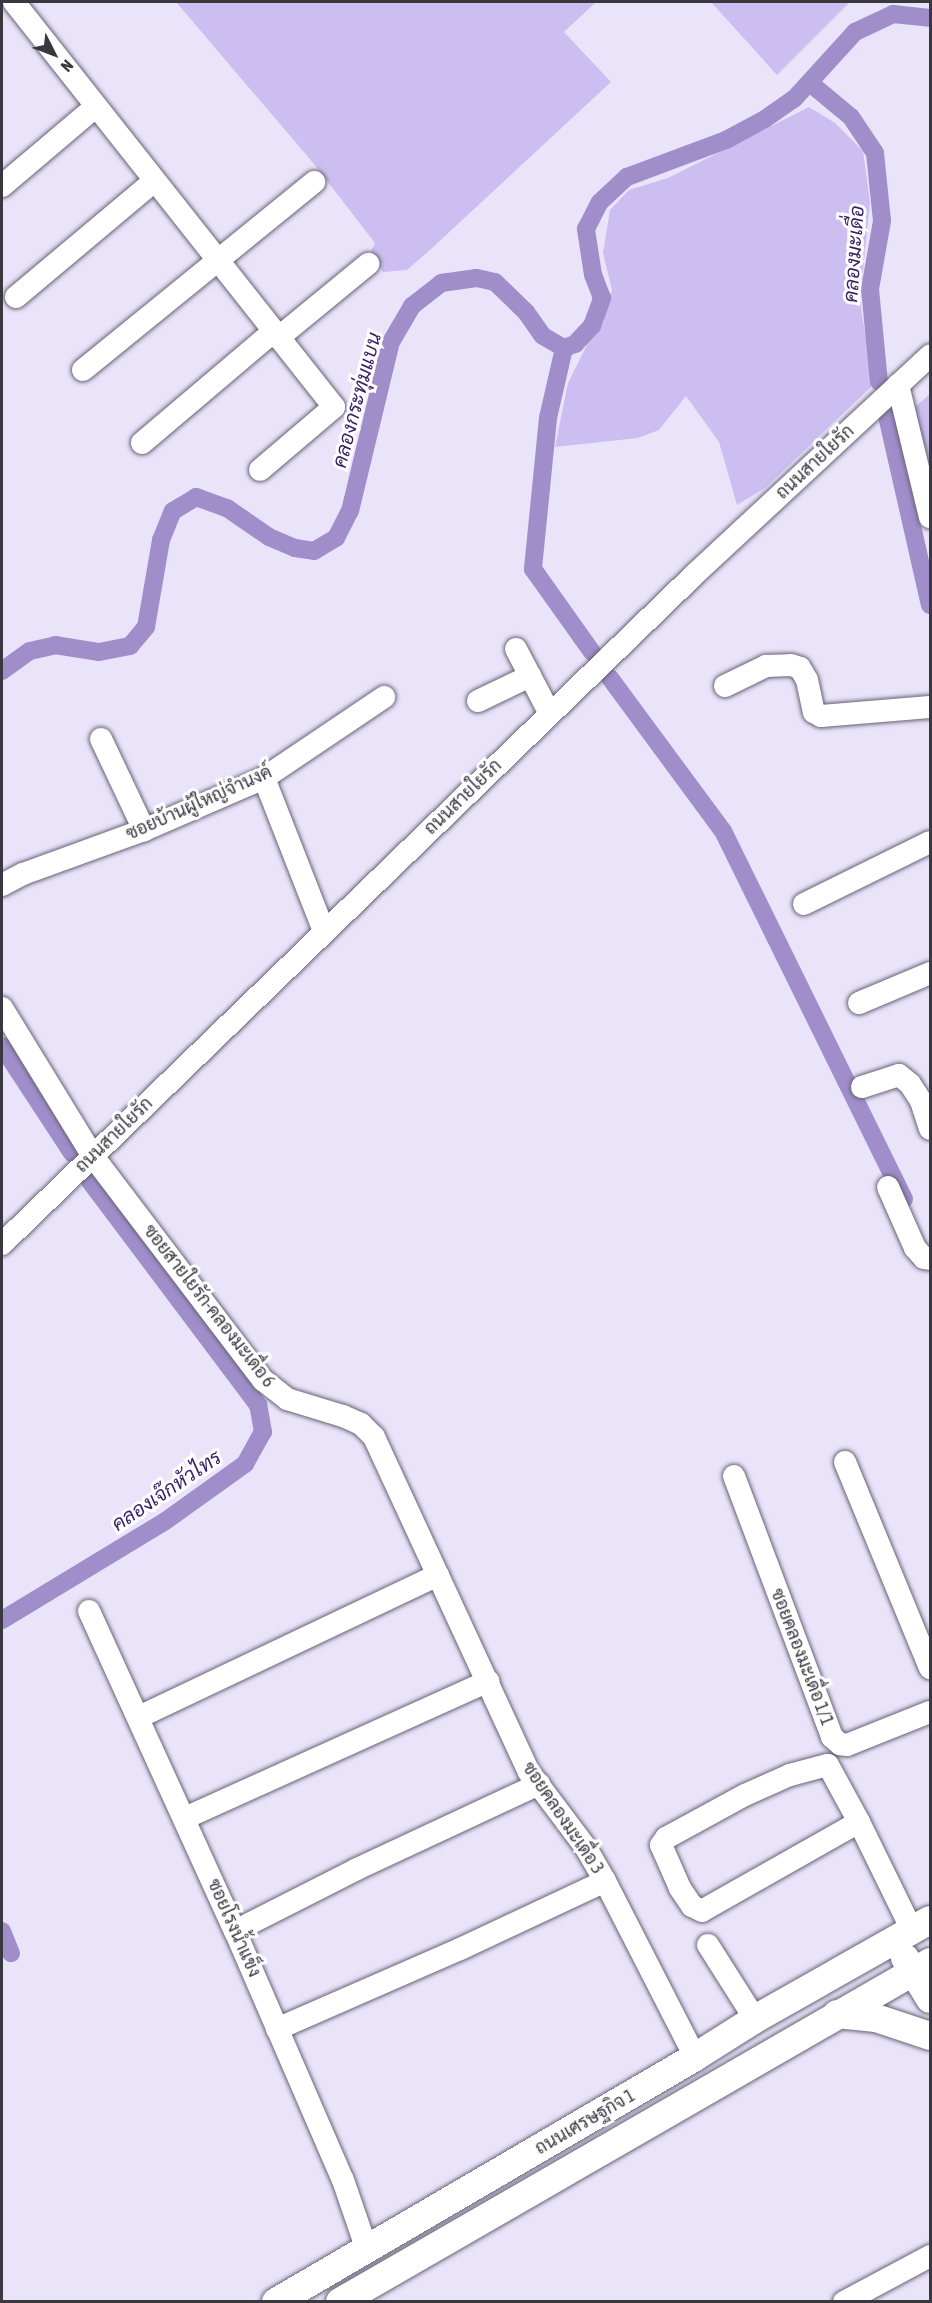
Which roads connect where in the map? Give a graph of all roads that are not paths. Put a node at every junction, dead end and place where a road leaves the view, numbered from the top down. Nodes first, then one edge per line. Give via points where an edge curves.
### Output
1 (14, 2) edge
2 (95, 107) junction
3 (154, 181) junction
4 (314, 182) dead end
5 (2, 186) edge
6 (218, 262) junction
7 (368, 264) dead end
8 (16, 297) dead end
9 (275, 335) junction
10 (930, 356) edge
11 (83, 370) dead end
12 (898, 386) junction
13 (142, 443) dead end
14 (260, 470) dead end
15 (930, 517) edge
16 (516, 649) dead end
17 (530, 676) junction
18 (725, 686) dead end
19 (384, 697) dead end
20 (478, 701) dead end
21 (930, 707) edge
22 (550, 714) junction
23 (101, 739) dead end
24 (264, 778) junction
25 (144, 830) junction
26 (930, 842) edge
27 (2, 885) edge
28 (804, 904) dead end
29 (324, 931) junction
30 (930, 973) edge
31 (859, 1003) dead end
32 (2, 1008) edge
33 (862, 1087) dead end
34 (930, 1129) edge
35 (92, 1155) junction
36 (888, 1187) dead end
37 (2, 1244) edge
38 (930, 1259) edge
39 (845, 1462) dead end
40 (734, 1476) dead end
41 (438, 1575) junction
42 (89, 1611) dead end
43 (930, 1668) edge
44 (489, 1681) junction
45 (930, 1712) edge
46 (139, 1717) junction
47 (539, 1784) junction
48 (185, 1818) junction
49 (860, 1822) junction
50 (605, 1881) junction
51 (919, 1929) edge
52 (235, 1931) junction
53 (708, 1945) dead end
54 (922, 1967) edge
55 (930, 1999) edge
56 (837, 2014) junction
57 (755, 2019) junction
58 (278, 2029) junction
59 (930, 2037) edge
60 (695, 2057) junction
61 (367, 2250) junction
62 (930, 2256) edge
63 (276, 2301) edge
64 (340, 2301) edge
65 (844, 2301) edge

1 - 2 street
2 - 3 street
2 - 5 street
3 - 6 street
3 - 8 street
4 - 6 street
6 - 9 street
6 - 11 street
7 - 9 street
9 - 13 street
9 - 14 street via 334,407
10 - 12 street, ถนนสายใยรัก
12 - 15 street
12 - 22 street, ถนนสายใยรัก via 694,574
16 - 17 street
17 - 20 street
17 - 22 street
18 - 21 street via 766,666 791,665 800,668 807,680 814,712 821,716
19 - 24 street, ซอยบ้านผู้ใหญ่จำนงค์
22 - 29 street, ถนนสายใยรัก
23 - 25 street
24 - 25 street, ซอยบ้านผู้ใหญ่จำนงค์
24 - 29 street
25 - 27 street, ซอยบ้านผู้ใหญ่จำนงค์
26 - 28 street
29 - 35 street, ถนนสายใยรัก
30 - 31 street
32 - 35 street
33 - 34 street via 899,1075 921,1101
35 - 37 street, ถนนสายใยรัก
35 - 41 street, ซอยสายใยรัก-คลองมะเดื่อ 6 via 263,1380 287,1399 343,1416 361,1424 374,1437
36 - 38 street via 915,1248
39 - 43 street
40 - 45 street, ซอยคลองมะเดื่อ 1/1 via 832,1737 848,1745
41 - 44 street, ซอยคลองมะเดื่อ 3
41 - 46 street
42 - 46 street, ซอยโรงน้ำแข็ง
44 - 47 street, ซอยคลองมะเดื่อ 3 via 529,1772
44 - 48 street
46 - 48 street, ซอยโรงน้ำแข็ง
47 - 50 street, ซอยคลองมะเดื่อ 3
47 - 52 street
48 - 52 street, ซอยโรงน้ำแข็ง
49 - 49 street via 702,1911 692,1906 680,1888 661,1845 666,1838 745,1795 822,1765 830,1766
49 - 51 street
50 - 58 street
50 - 60 street, ซอยคลองมะเดื่อ 3
51 - 54 main road
51 - 57 main road, ถนนเศรษฐกิจ 1
52 - 58 street, ซอยโรงน้ำแข็ง
53 - 57 street
54 - 55 main road
54 - 56 main road, ถนนเศรษฐกิจ 1
56 - 59 main road via 876,2018
56 - 64 main road, ถนนเศรษฐกิจ 1
57 - 60 main road, ถนนเศรษฐกิจ 1
58 - 61 street, ซอยโรงน้ำแข็ง via 343,2180
60 - 61 main road, ถนนเศรษฐกิจ 1
61 - 63 main road, ถนนเศรษฐกิจ 1
62 - 65 street

